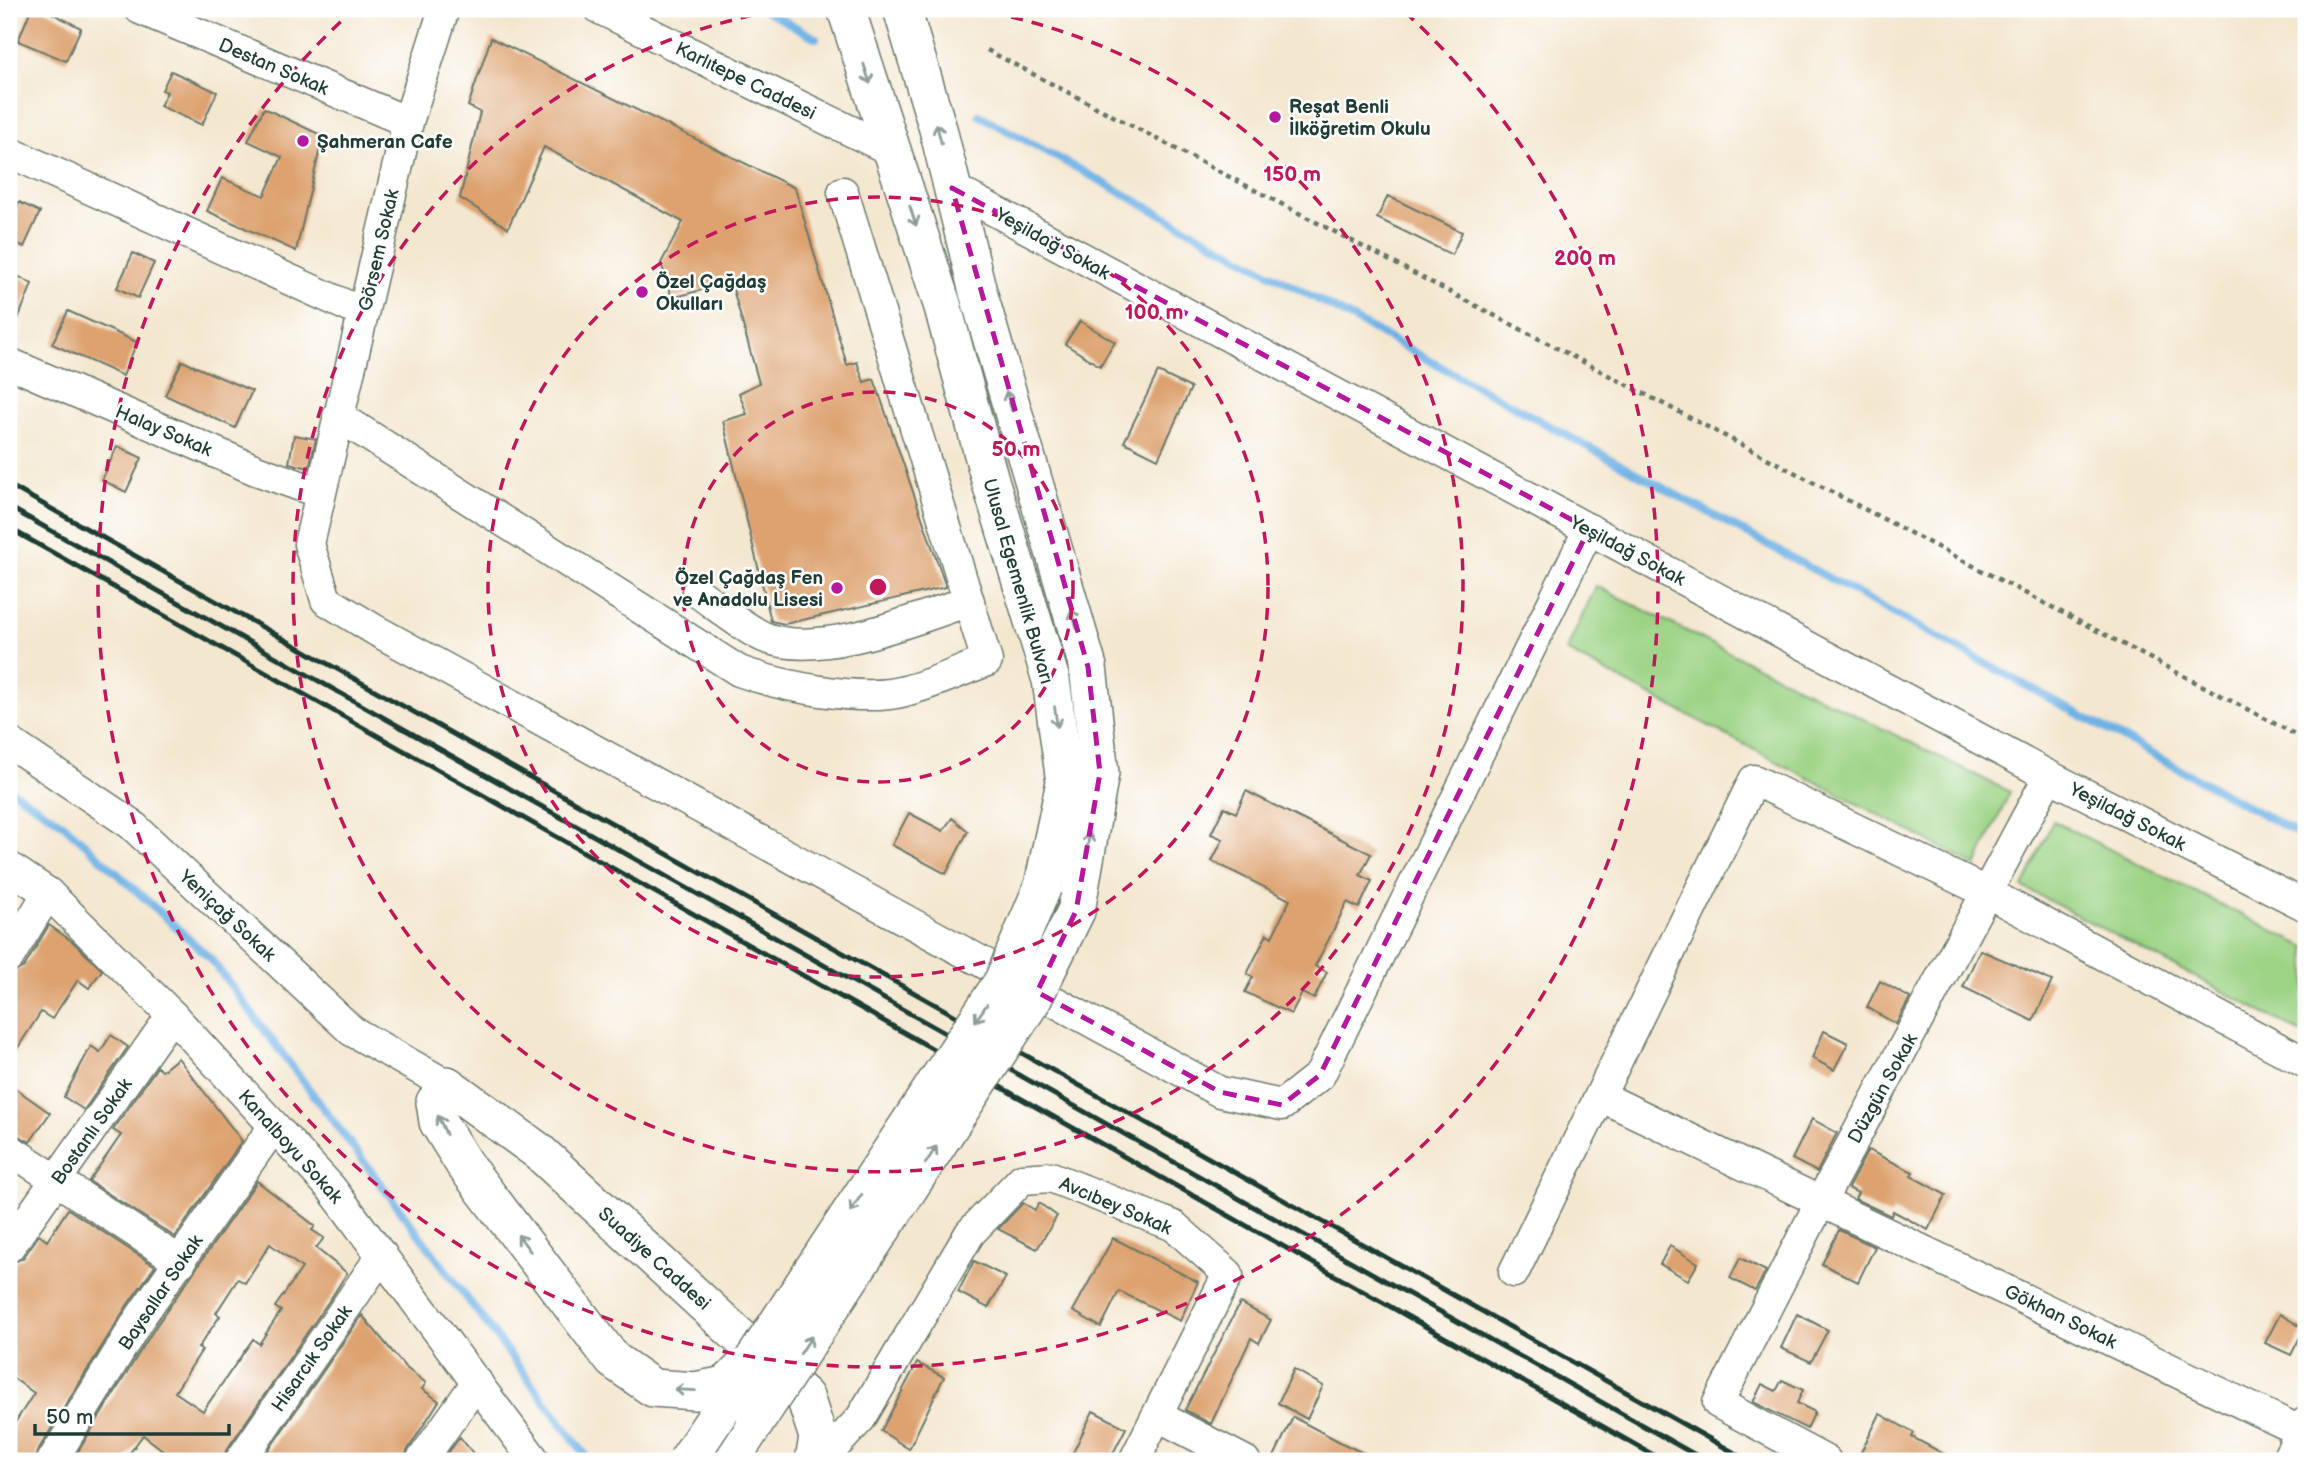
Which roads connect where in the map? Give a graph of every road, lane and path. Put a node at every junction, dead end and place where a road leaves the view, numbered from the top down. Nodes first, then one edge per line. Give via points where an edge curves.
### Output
1 (140, 9) edge
2 (444, 9) edge
3 (600, 9) edge
4 (846, 9) edge
5 (902, 9) edge
6 (987, 50) dead end
7 (408, 122) junction
8 (892, 151) junction
9 (9, 152) edge
10 (952, 188) junction
11 (843, 192) dead end
12 (363, 313) junction
13 (9, 363) edge
14 (338, 416) junction
15 (320, 493) junction
16 (1589, 529) junction
17 (696, 592) dead end
18 (969, 601) junction
19 (2306, 740) edge
20 (9, 742) edge
21 (2049, 776) junction
22 (9, 867) edge
23 (48, 893) junction
24 (1988, 893) junction
25 (2306, 906) edge
26 (9, 957) edge
27 (172, 1015) junction
28 (2306, 1063) edge
29 (447, 1085) junction
30 (1600, 1096) junction
31 (274, 1126) junction
32 (9, 1149) edge
33 (56, 1179) junction
34 (1821, 1201) junction
35 (9, 1247) edge
36 (382, 1255) junction
37 (181, 1262) junction
38 (1514, 1272) dead end
39 (761, 1348) junction
40 (477, 1382) junction
41 (1158, 1416) junction
42 (2305, 1429) edge
43 (52, 1461) edge
44 (240, 1461) edge
45 (421, 1461) edge
46 (535, 1461) edge
47 (687, 1461) edge
48 (730, 1461) edge
49 (814, 1461) edge
50 (821, 1461) edge
51 (1134, 1461) edge
52 (1245, 1461) edge
53 (1826, 1461) edge
54 (2286, 1461) edge

1 - 7 street, Destan Sokak
2 - 7 street, Görsem Sokak
3 - 8 street, Karlıtepe Caddesi
4 -> 8 main road, Ulusal Egemenlik Bulvarı
10 -> 5 main road
6 - 19 path
7 - 12 street, Görsem Sokak
8 -> 39 main road, Ulusal Egemenlik Bulvarı, bridge via 942,304 1051,680 1065,782 1043,886 1003,981
9 - 12 street
10 - 16 street, Yeşildağ Sokak
48 -> 10 main road, bridge via 1033,999 1076,911 1100,774 1088,667
11 - 18 street
12 - 14 street, Görsem Sokak
13 - 15 street, Halay Sokak
14 - 15 street, Görsem Sokak
14 - 18 street via 739,671 766,681 858,694 904,692 987,661
15 - 16 street, Görsem Sokak via 309,544 326,600 1220,1091 1282,1105 1320,1075
16 - 21 street, Yeşildağ Sokak
17 - 18 street via 767,639 794,643 860,637
20 - 29 street, Yeniçağ Sokak via 131,824 352,1031
21 - 24 street, Düzgün Sokak
21 - 25 street, Yeşildağ Sokak
22 - 23 street, Kanalboyu Sokak
23 - 26 street
23 - 27 street, Kanalboyu Sokak
24 - 28 street
24 - 30 street via 1754,780
24 - 34 street, Düzgün Sokak
27 - 31 street, Kanalboyu Sokak
27 - 33 street, Bostanlı Sokak
39 -> 29 main road, bridge via 726,1385 695,1391 653,1388 613,1360 464,1164 438,1122 435,1102
29 - 49 main road, Suadiye Caddesi via 538,1151 805,1396 818,1437
30 - 34 street, Gökhan Sokak
30 - 38 street
31 - 36 street, Kanalboyu Sokak via 331,1188
31 - 37 street, Baysallar Sokak
32 - 33 street
33 - 35 street, Bostanlı Sokak
33 - 37 street
34 - 42 street, Gökhan Sokak
34 - 53 street, Düzgün Sokak via 1718,1403
36 - 40 street, Kanalboyu Sokak
36 - 44 street, Hisarcık Sokak
37 - 43 street, Baysallar Sokak via 141,1316
39 - 47 main road, bridge
40 - 45 street
40 - 46 street, Kanalboyu Sokak
41 - 50 street, Avcıbey Sokak via 1228,1274 1174,1226 1051,1177 1022,1179 970,1234 860,1418
41 - 51 street, Avcıbey Sokak
41 - 52 street
42 - 54 street

